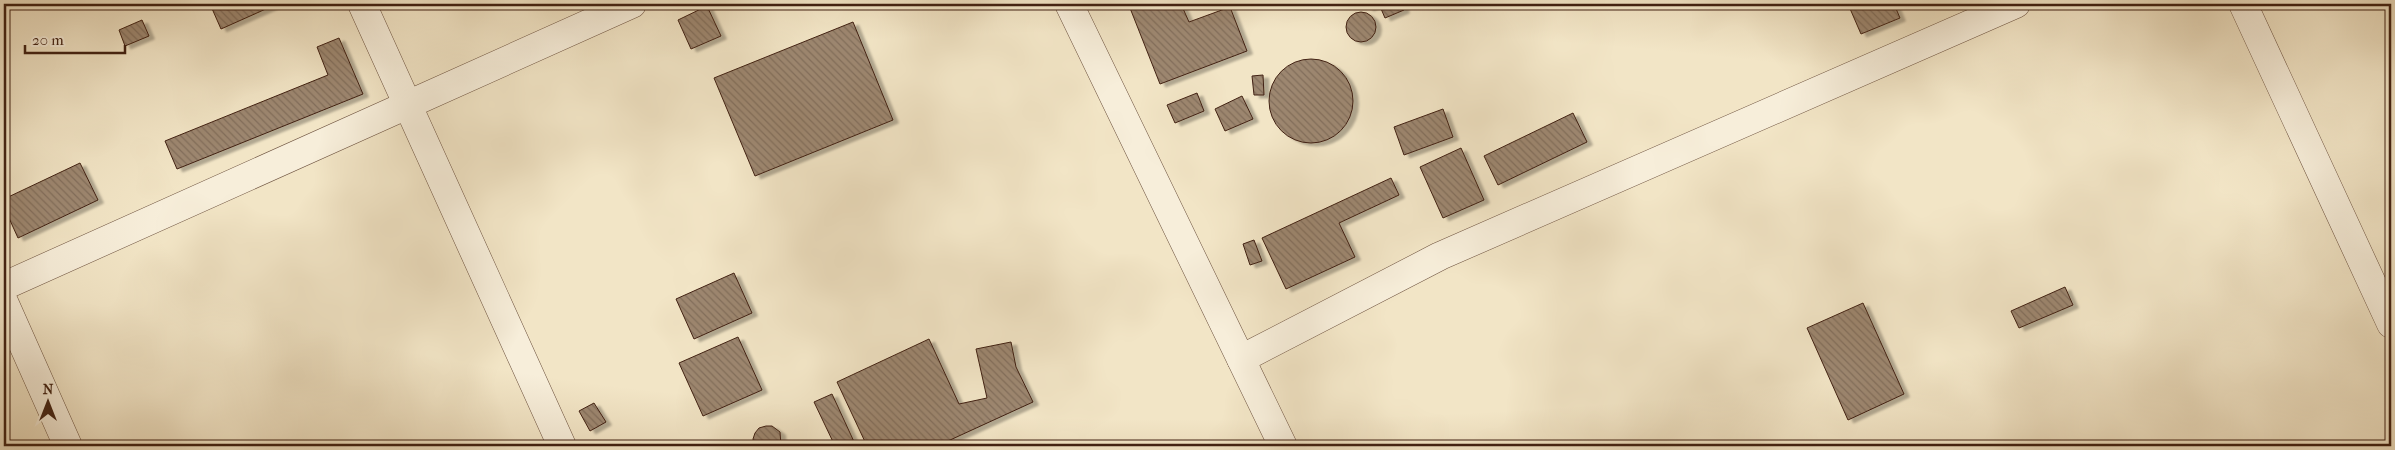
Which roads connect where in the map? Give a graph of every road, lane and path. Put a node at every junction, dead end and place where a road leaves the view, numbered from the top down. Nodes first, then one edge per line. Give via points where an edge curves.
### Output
1 (362, 4) edge
2 (632, 4) edge
3 (1069, 4) edge
4 (2016, 4) edge
5 (2243, 4) edge
6 (408, 104) junction
7 (4, 286) edge
8 (2385, 294) edge
9 (4, 302) edge
10 (2391, 324) edge
11 (1241, 359) junction
12 (1277, 444) edge
13 (68, 446) edge
14 (562, 446) edge

1 - 6 street
2 - 6 street
3 - 11 street
4 - 11 street via 1440,256
5 - 8 street
6 - 7 street
6 - 14 street
8 - 10 street
9 - 13 street
11 - 12 street

